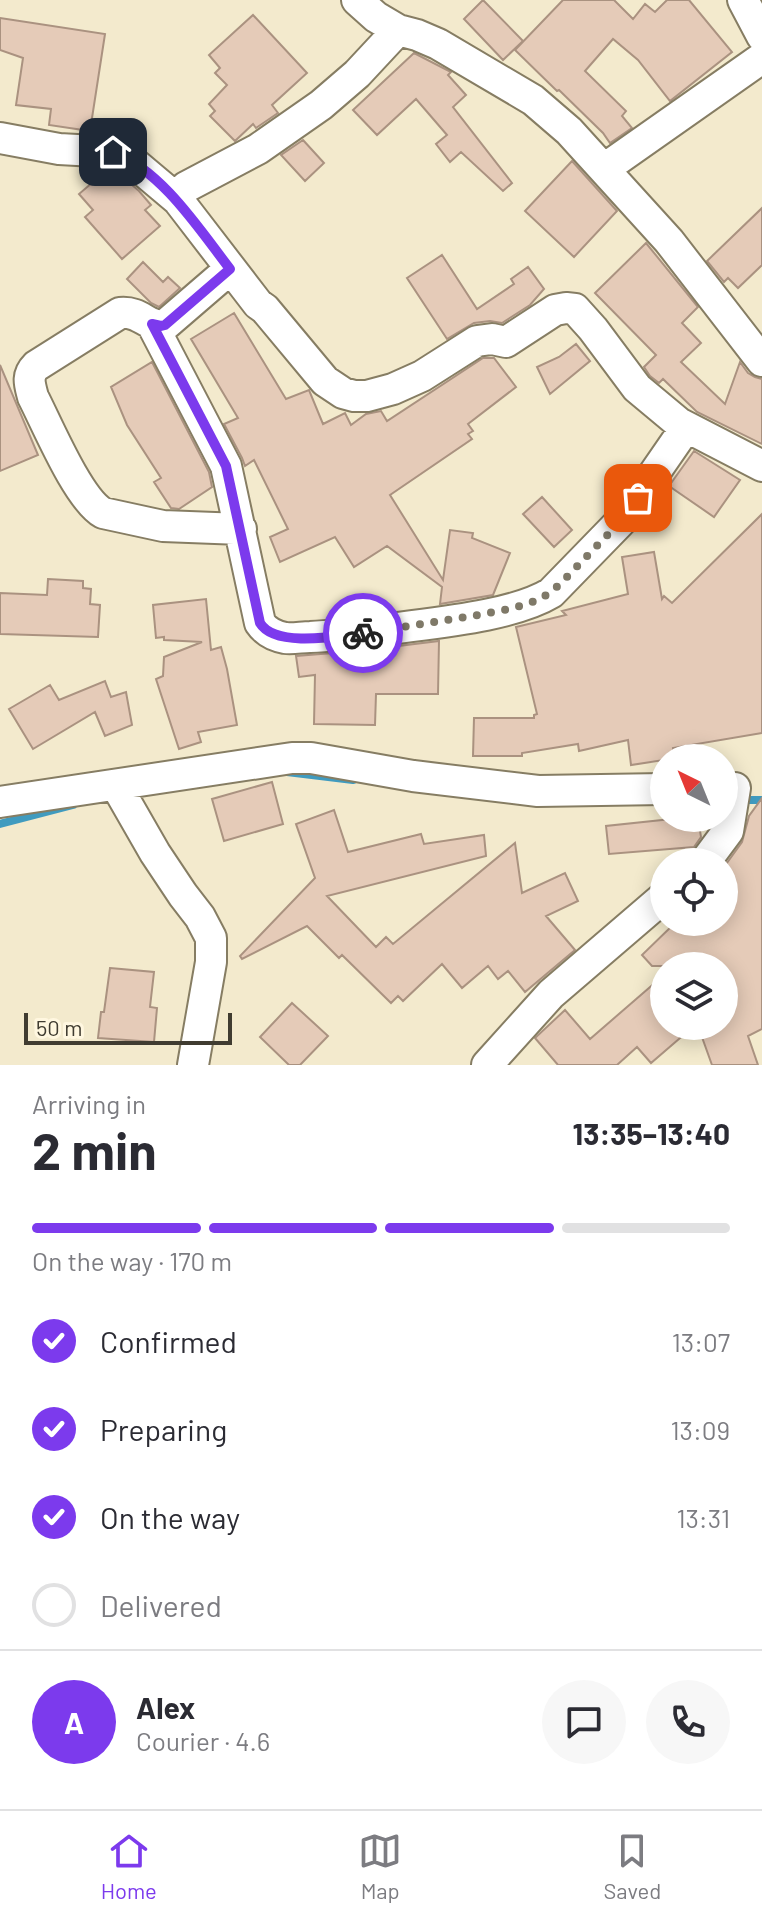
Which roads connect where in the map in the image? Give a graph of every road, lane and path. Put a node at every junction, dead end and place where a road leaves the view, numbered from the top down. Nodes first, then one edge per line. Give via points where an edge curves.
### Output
1 (357, 0) edge
2 (743, 0) edge
3 (398, 30) junction
4 (762, 36) edge
5 (762, 58) edge
6 (0, 138) edge
7 (604, 169) junction
8 (178, 200) junction
9 (230, 269) junction
10 (152, 324) junction
11 (762, 361) edge
12 (679, 423) junction
13 (762, 466) edge
14 (241, 529) junction
15 (116, 785) junction
16 (740, 788) edge
17 (650, 789) edge
18 (0, 802) edge
19 (715, 848) edge
20 (650, 909) edge
21 (193, 1065) edge
22 (487, 1065) edge

1 - 3 street
2 - 4 street
3 - 7 street via 438,44 533,100
3 - 8 street via 321,105 258,149 186,187
5 - 7 street
6 - 8 street via 113,152
7 - 11 street via 669,241
8 - 9 street
9 - 10 street via 165,325
9 - 12 street via 316,372 343,393 367,396 393,389 477,341 506,342 566,308 581,314 637,388
10 - 14 street via 226,466
10 - 14 street via 139,315 120,313 87,333 33,368 33,397 96,509 163,526
12 - 13 street
12 - 14 street via 680,436 622,520 551,593 514,608 343,636 286,638 264,630 260,623
15 - 17 street via 311,758 538,791
15 - 18 street
15 - 21 street via 211,938
16 - 19 street via 728,831
20 - 22 street via 551,994

